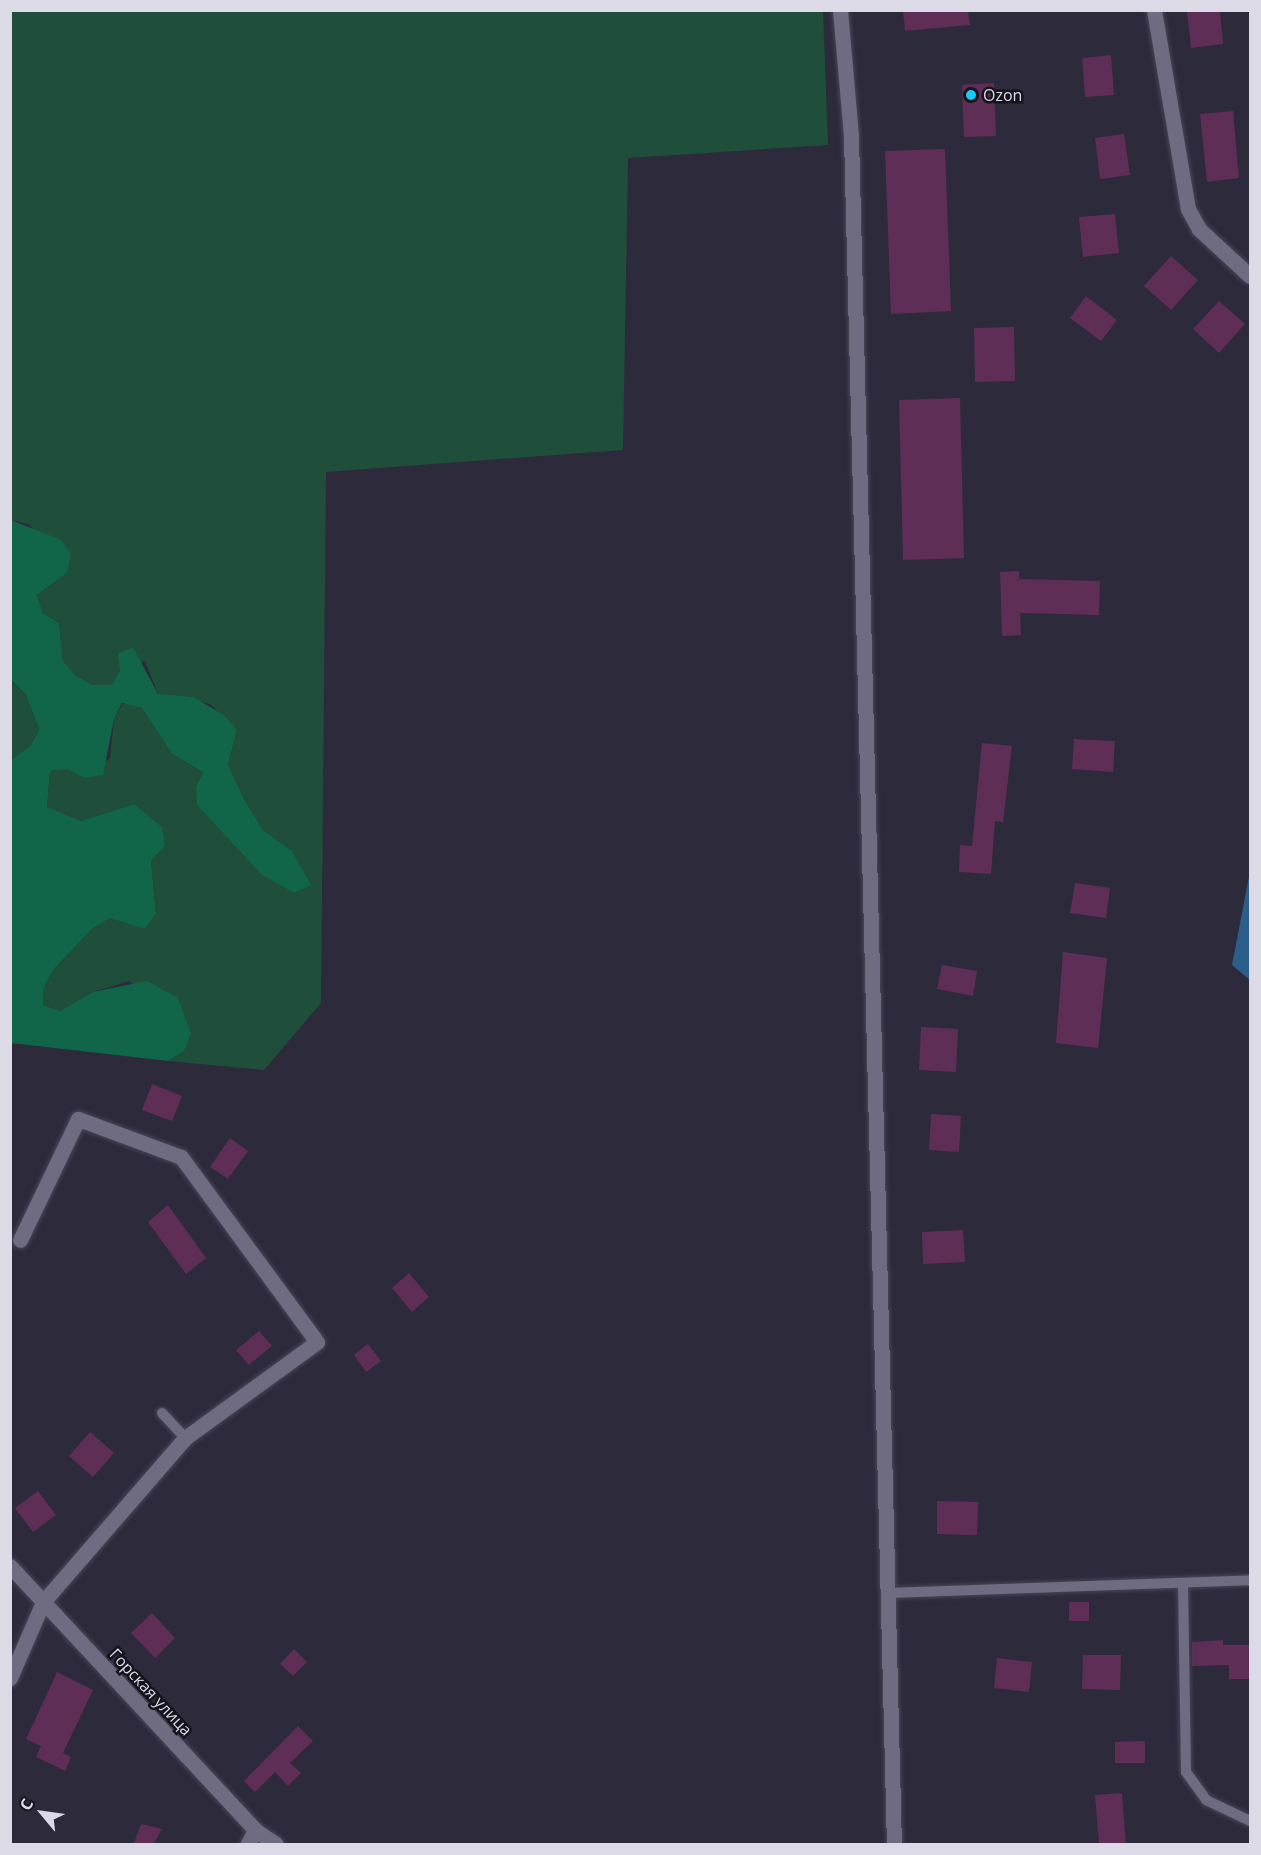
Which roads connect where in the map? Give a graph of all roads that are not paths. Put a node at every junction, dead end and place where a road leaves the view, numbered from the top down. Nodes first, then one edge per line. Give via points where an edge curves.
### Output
1 (840, 10) edge
2 (1154, 10) edge
3 (1251, 276) edge
4 (20, 1240) dead end
5 (162, 1413) dead end
6 (185, 1438) junction
7 (10, 1566) edge
8 (1251, 1580) edge
9 (1183, 1583) junction
10 (886, 1593) junction
11 (43, 1602) junction
12 (10, 1678) edge
13 (1251, 1821) edge
14 (255, 1830) junction
15 (248, 1845) edge
16 (276, 1845) edge
17 (894, 1845) edge

1 - 10 street via 851,136
2 - 3 street via 1188,209 1199,229
4 - 6 street via 78,1119 181,1157 317,1342
5 - 6 lane
6 - 11 street
7 - 11 street, Горская улица
8 - 9 lane
9 - 10 lane
9 - 13 lane via 1186,1772 1206,1800
10 - 17 street
11 - 12 street
11 - 14 street, Горская улица
14 - 15 street
14 - 16 street, Горская улица

